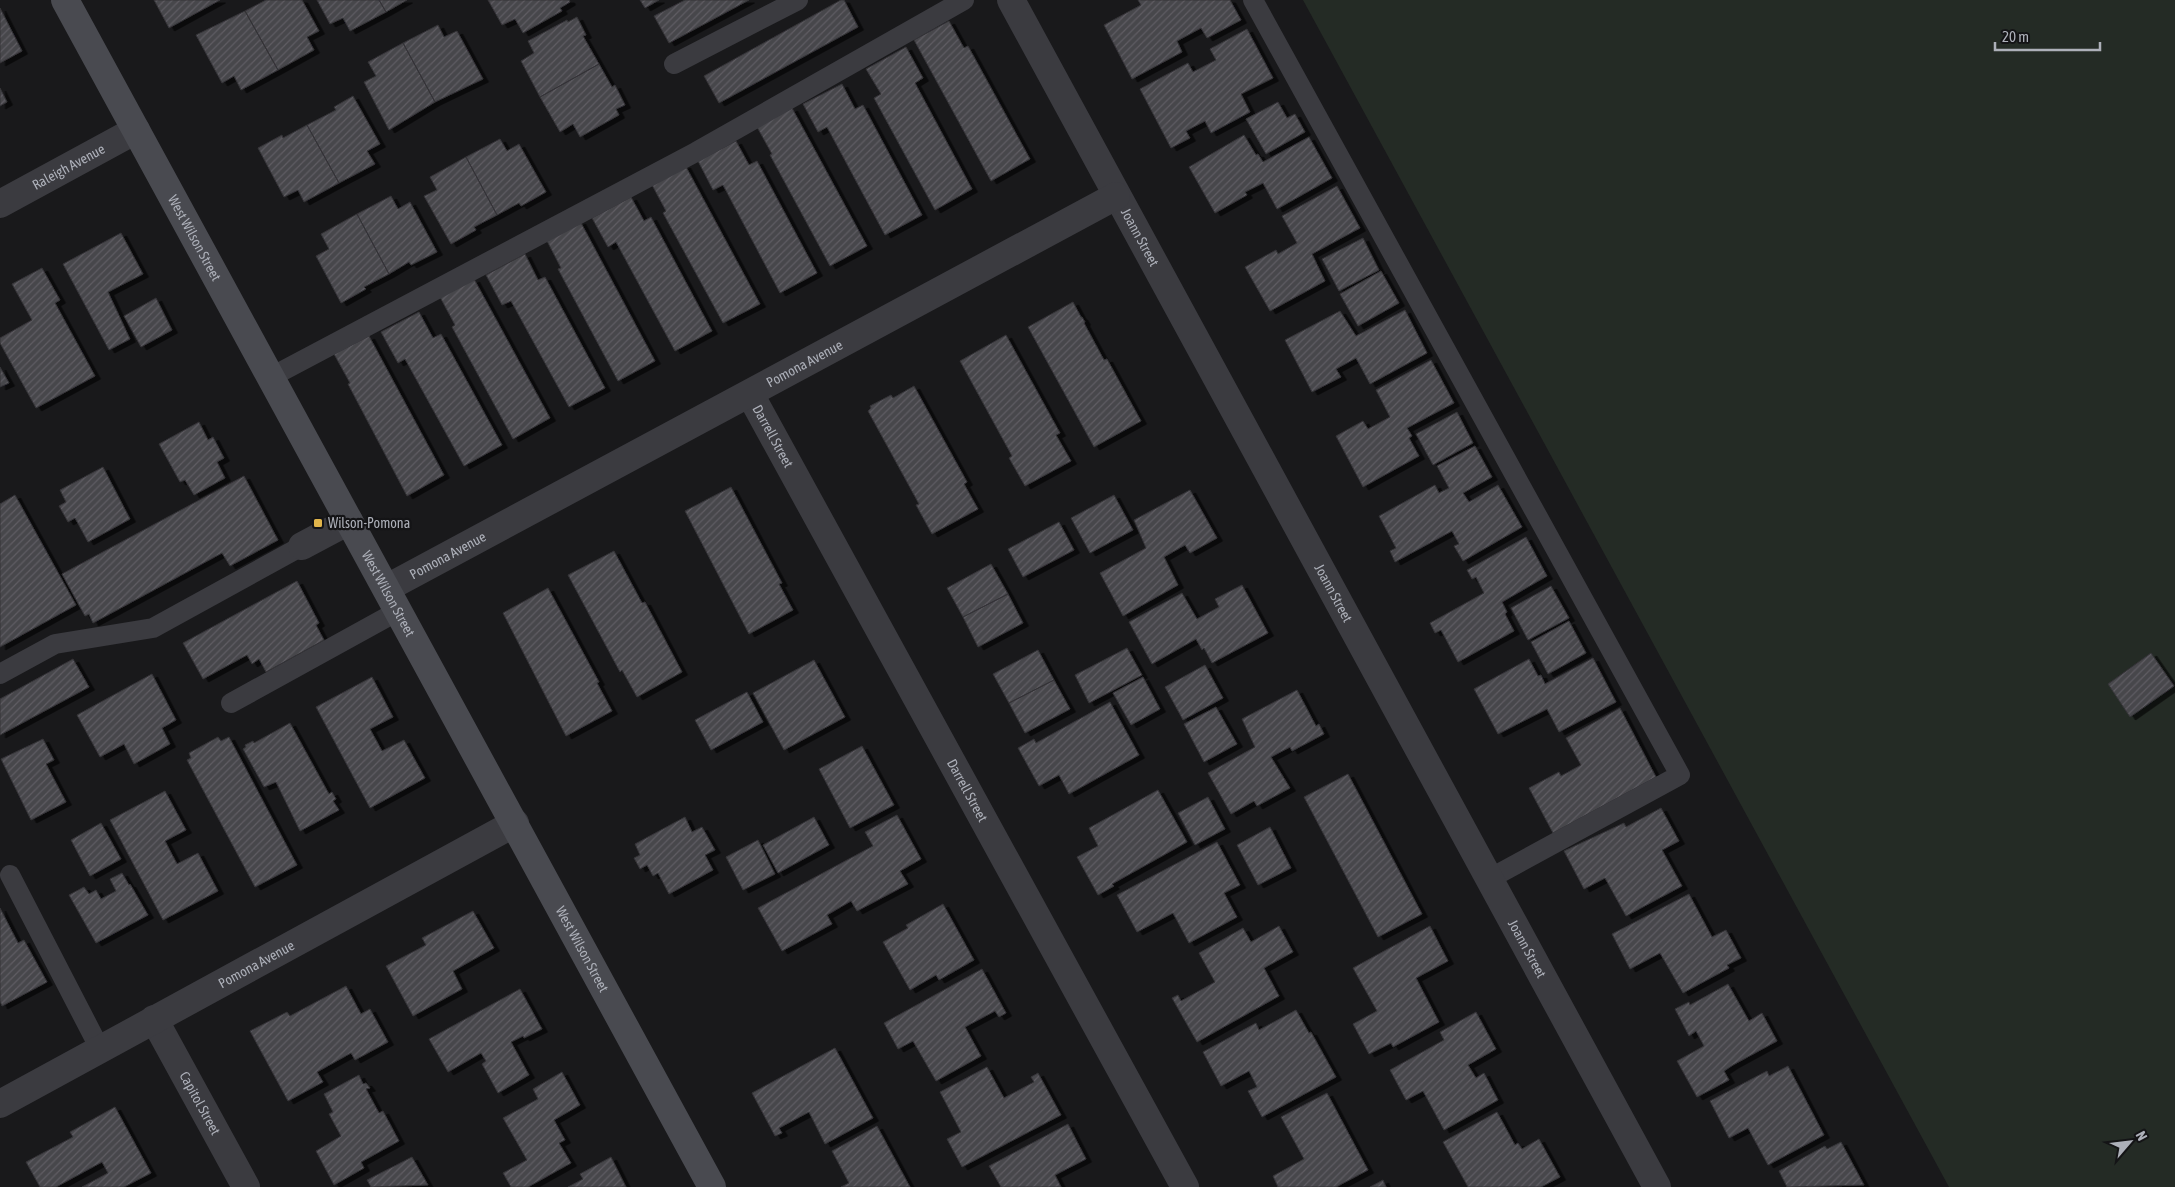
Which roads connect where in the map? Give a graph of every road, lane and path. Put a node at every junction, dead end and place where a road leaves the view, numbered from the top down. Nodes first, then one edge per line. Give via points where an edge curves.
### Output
1 (65, 0) edge
2 (798, 0) edge
3 (964, 0) edge
4 (1010, 0) edge
5 (1252, 0) edge
6 (674, 64) dead end
7 (136, 130) junction
8 (1116, 196) junction
9 (0, 204) edge
10 (271, 377) junction
11 (750, 394) junction
12 (349, 521) junction
13 (302, 546) joint
14 (393, 600) junction
15 (0, 674) edge
16 (231, 703) dead end
17 (514, 823) junction
18 (10, 875) dead end
19 (1489, 879) junction
20 (154, 1018) junction
21 (100, 1049) junction
22 (0, 1104) edge
23 (246, 1187) edge
24 (712, 1187) edge
25 (1185, 1187) edge
26 (1657, 1187) edge

1 - 7 street, West Wilson Street
2 - 6 lane
3 - 10 lane via 696,152
4 - 8 street, Joann Street
5 - 19 lane via 1680,775
7 - 9 street, Raleigh Avenue
7 - 10 street, West Wilson Street
8 - 11 street, Pomona Avenue
8 - 19 street, Joann Street
10 - 12 street, West Wilson Street
11 - 14 street, Pomona Avenue
11 - 25 street, Darrell Street
12 - 13 street
12 - 14 street, West Wilson Street
13 - 15 lane via 154,628 55,644
14 - 16 lane
14 - 17 street, West Wilson Street
17 - 20 street, Pomona Avenue
17 - 24 street, West Wilson Street
18 - 21 lane
19 - 26 street, Joann Street
20 - 21 street, Pomona Avenue
20 - 23 street, Capitol Street
21 - 22 street, Pomona Avenue

